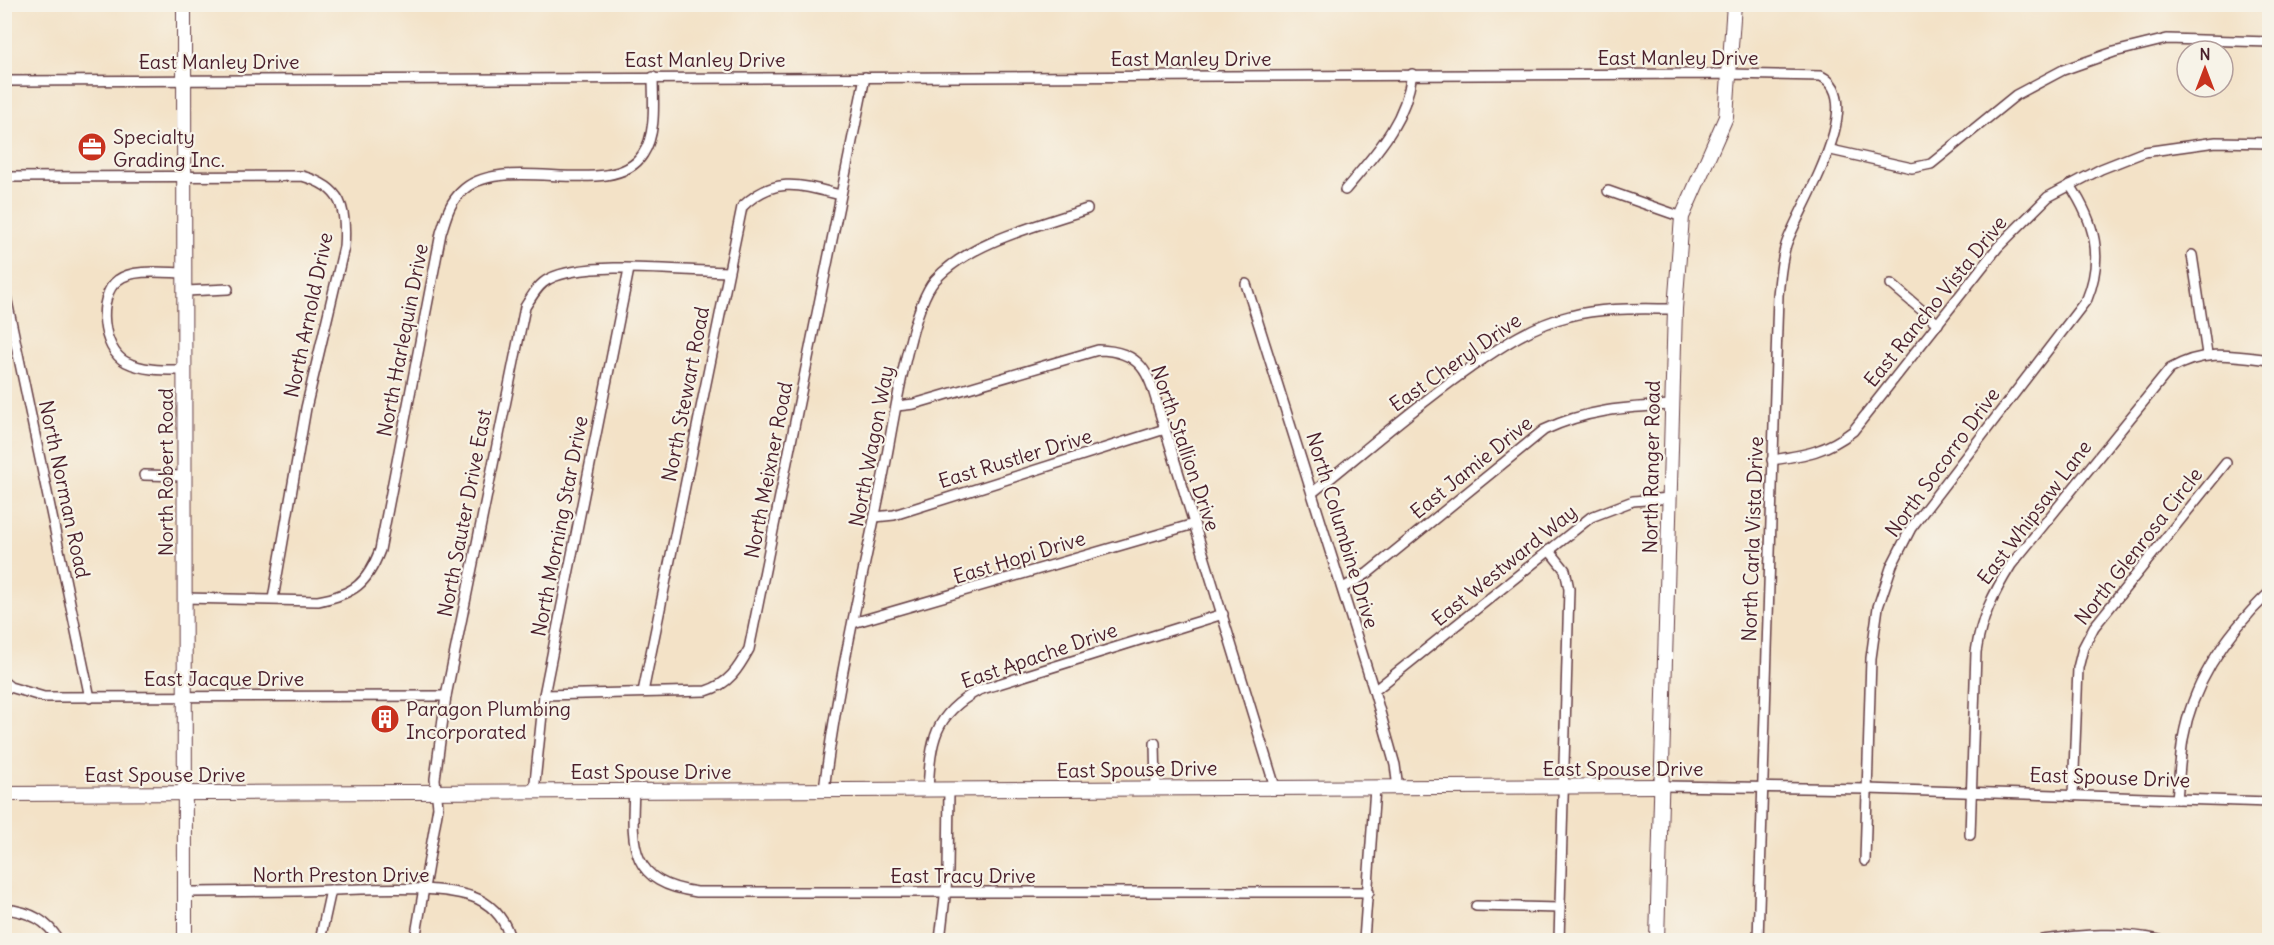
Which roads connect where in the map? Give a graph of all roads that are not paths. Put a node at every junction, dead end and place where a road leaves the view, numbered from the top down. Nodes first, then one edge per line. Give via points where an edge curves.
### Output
1 (184, 4) edge
2 (1734, 4) edge
3 (2270, 42) edge
4 (1412, 74) junction
5 (1731, 74) junction
6 (653, 77) junction
7 (865, 77) junction
8 (184, 79) junction
9 (4, 81) edge
10 (2270, 143) edge
11 (1831, 150) junction
12 (185, 176) junction
13 (4, 177) edge
14 (2070, 185) junction
15 (1345, 190) dead end
16 (1608, 190) dead end
17 (840, 195) junction
18 (1087, 209) dead end
19 (1682, 217) junction
20 (2192, 255) dead end
21 (629, 269) junction
22 (727, 272) junction
23 (186, 273) junction
24 (1246, 284) dead end
25 (1891, 284) dead end
26 (4, 287) edge
27 (228, 289) dead end
28 (186, 291) junction
29 (1675, 309) junction
30 (1938, 324) junction
31 (2207, 354) junction
32 (2270, 360) edge
33 (185, 370) junction
34 (1672, 405) junction
35 (897, 406) junction
36 (1165, 429) junction
37 (1772, 460) junction
38 (2226, 463) dead end
39 (144, 475) dead end
40 (183, 476) junction
41 (1312, 493) junction
42 (1670, 498) junction
43 (875, 517) junction
44 (1194, 524) junction
45 (1549, 550) junction
46 (1342, 588) junction
47 (2270, 592) edge
48 (183, 598) junction
49 (273, 599) junction
50 (1223, 614) junction
51 (853, 623) junction
52 (4, 682) edge
53 (1374, 691) junction
54 (644, 692) junction
55 (184, 695) junction
56 (544, 695) junction
57 (447, 696) junction
58 (90, 698) junction
59 (1155, 743) dead end
60 (1662, 786) junction
61 (1275, 787) junction
62 (1763, 787) junction
63 (1375, 788) junction
64 (1398, 788) junction
65 (1565, 788) junction
66 (928, 789) junction
67 (1156, 789) junction
68 (1867, 789) junction
69 (824, 790) junction
70 (949, 790) junction
71 (633, 791) junction
72 (437, 792) junction
73 (534, 792) junction
74 (1970, 792) junction
75 (4, 794) edge
76 (186, 794) junction
77 (2073, 796) junction
78 (2177, 799) junction
79 (2270, 802) edge
80 (1970, 836) dead end
81 (1865, 861) dead end
82 (330, 891) junction
83 (424, 891) junction
84 (185, 892) junction
85 (1369, 892) junction
86 (947, 894) junction
87 (1476, 906) dead end
88 (1560, 908) junction
89 (4, 909) edge
90 (2109, 938) edge
91 (58, 940) edge
92 (185, 940) edge
93 (320, 940) edge
94 (415, 940) edge
95 (510, 940) edge
96 (940, 940) edge
97 (1364, 940) edge
98 (1559, 940) edge
99 (1657, 940) edge
100 (1758, 940) edge
101 (2042, 940) edge
102 (2160, 940) edge

1 - 8 street, North Robert Road
2 - 5 street, North Ranger Road
3 - 11 street via 2167,39 2063,70 2016,95 1922,167
4 - 5 street, East Manley Drive
4 - 7 street, East Manley Drive
4 - 15 street via 1407,105 1395,127
5 - 11 street, East Manley Drive via 1821,76 1828,80 1838,94
5 - 19 street, North Ranger Road via 1726,117
6 - 7 street, East Manley Drive
6 - 8 street, East Manley Drive
6 - 49 street, North Harlequin Drive via 650,133 643,154 628,168 603,176 482,178 462,190 450,206 441,232 380,550 372,570 357,588 340,597 318,601
7 - 17 street, North Meixner Road
8 - 9 street, East Manley Drive
8 - 12 street, North Robert Road
10 - 14 street, East Rancho Vista Drive via 2216,142 2144,152
11 - 37 street, North Carla Vista Drive via 1795,222 1782,263
12 - 13 street, North Arnold Drive
12 - 23 street, North Robert Road
12 - 49 street, North Arnold Drive via 302,176 323,182 335,192 343,208 344,247 306,408
14 - 30 street, East Rancho Vista Drive via 2049,197 2019,224
14 - 68 street, North Socorro Drive via 2092,228 2097,251 2096,277 2068,327 1911,528 1892,565 1878,607 1871,658
16 - 19 street
17 - 22 street, North Stewart Road via 801,185 784,185 755,194 742,207
17 - 54 street, North Meixner Road via 749,649 733,676 720,687 706,691
18 - 35 street, North Wagon Way via 983,247 947,268 934,281 920,309
19 - 29 street, North Ranger Road
20 - 31 street
21 - 22 street, North Sauter Drive East
21 - 56 street, North Morning Star Drive
21 - 57 street, North Sauter Drive East via 585,270 547,279 525,307
22 - 54 street, North Stewart Road
23 - 28 street, North Robert Road
23 - 33 street via 119,278 108,290 106,307 110,345 123,361 142,368
24 - 41 street, North Columbine Drive
25 - 30 street
26 - 58 street, North Norman Road
27 - 28 street
28 - 33 street, North Robert Road
29 - 34 street, North Ranger Road
29 - 41 street, East Cheryl Drive via 1601,310 1571,315 1513,338 1429,396
30 - 37 street, East Rancho Vista Drive via 1853,431 1810,454
31 - 32 street, East Whipsaw Lane
31 - 74 street, East Whipsaw Lane via 2170,369 2158,382 2011,565 1993,594 1980,627 1976,652
33 - 40 street, North Robert Road
34 - 42 street, North Ranger Road
34 - 46 street, East Jamie Drive via 1603,409 1544,430 1368,573
35 - 36 street, North Stallion Drive via 1098,350 1118,351 1133,357 1145,373
35 - 43 street, North Wagon Way
36 - 43 street, East Rustler Drive via 894,515
36 - 44 street, North Stallion Drive
37 - 62 street, North Carla Vista Drive
38 - 77 street, North Glenrosa Circle via 2094,627 2083,648 2078,668
39 - 40 street
40 - 48 street, North Robert Road
41 - 46 street, North Columbine Drive
42 - 45 street, East Westward Way via 1612,507 1591,517
42 - 60 street, North Ranger Road
43 - 51 street, North Wagon Way
44 - 50 street, North Stallion Drive
44 - 51 street, East Hopi Drive
45 - 53 street, East Westward Way
45 - 65 street via 1565,570 1569,589
46 - 53 street, North Columbine Drive
47 - 78 street via 2223,643 2194,699 2183,738
48 - 49 street, North Harlequin Drive
48 - 55 street, North Robert Road
50 - 61 street, North Stallion Drive
50 - 66 street, East Apache Drive via 979,690 961,700 949,710 936,731
51 - 69 street, North Wagon Way
52 - 58 street, East Jacque Drive via 44,697
53 - 64 street, North Columbine Drive
54 - 56 street, North Meixner Road
55 - 57 street, East Jacque Drive
55 - 58 street, East Jacque Drive
55 - 76 street, North Robert Road
56 - 73 street, North Morning Star Drive
57 - 72 street, North Sauter Drive East via 435,779
59 - 67 street
60 - 62 street, East Spouse Drive
60 - 65 street, East Spouse Drive
60 - 99 street, North Ranger Road
61 - 63 street, East Spouse Drive
61 - 67 street, East Spouse Drive
62 - 68 street, East Spouse Drive
62 - 100 street, North Carla Vista Drive
63 - 64 street, East Spouse Drive
63 - 85 street
64 - 65 street, East Spouse Drive
65 - 88 street
66 - 69 street, East Spouse Drive
66 - 70 street, East Spouse Drive
67 - 70 street, East Spouse Drive
68 - 74 street, East Spouse Drive
68 - 81 street, North Socorro Drive
69 - 71 street, East Spouse Drive
70 - 86 street
71 - 73 street, East Spouse Drive
71 - 86 street, East Tracy Drive via 636,851 657,882 673,889
72 - 73 street, East Spouse Drive
72 - 76 street, East Spouse Drive
72 - 83 street, North Sauter Drive East
74 - 77 street, East Spouse Drive
74 - 80 street, East Whipsaw Lane
75 - 76 street, East Spouse Drive
76 - 84 street, North Robert Road
77 - 78 street, East Spouse Drive
78 - 79 street, East Spouse Drive
82 - 83 street, North Preston Drive
82 - 84 street, North Preston Drive
82 - 93 street
83 - 94 street, North Sauter Drive East
83 - 95 street, North Preston Drive via 477,899 497,913 508,928
84 - 92 street, North Robert Road
85 - 86 street, East Tracy Drive
85 - 97 street
86 - 96 street
87 - 88 street
88 - 98 street
89 - 91 street via 39,918
90 - 101 street
90 - 102 street via 2142,936

